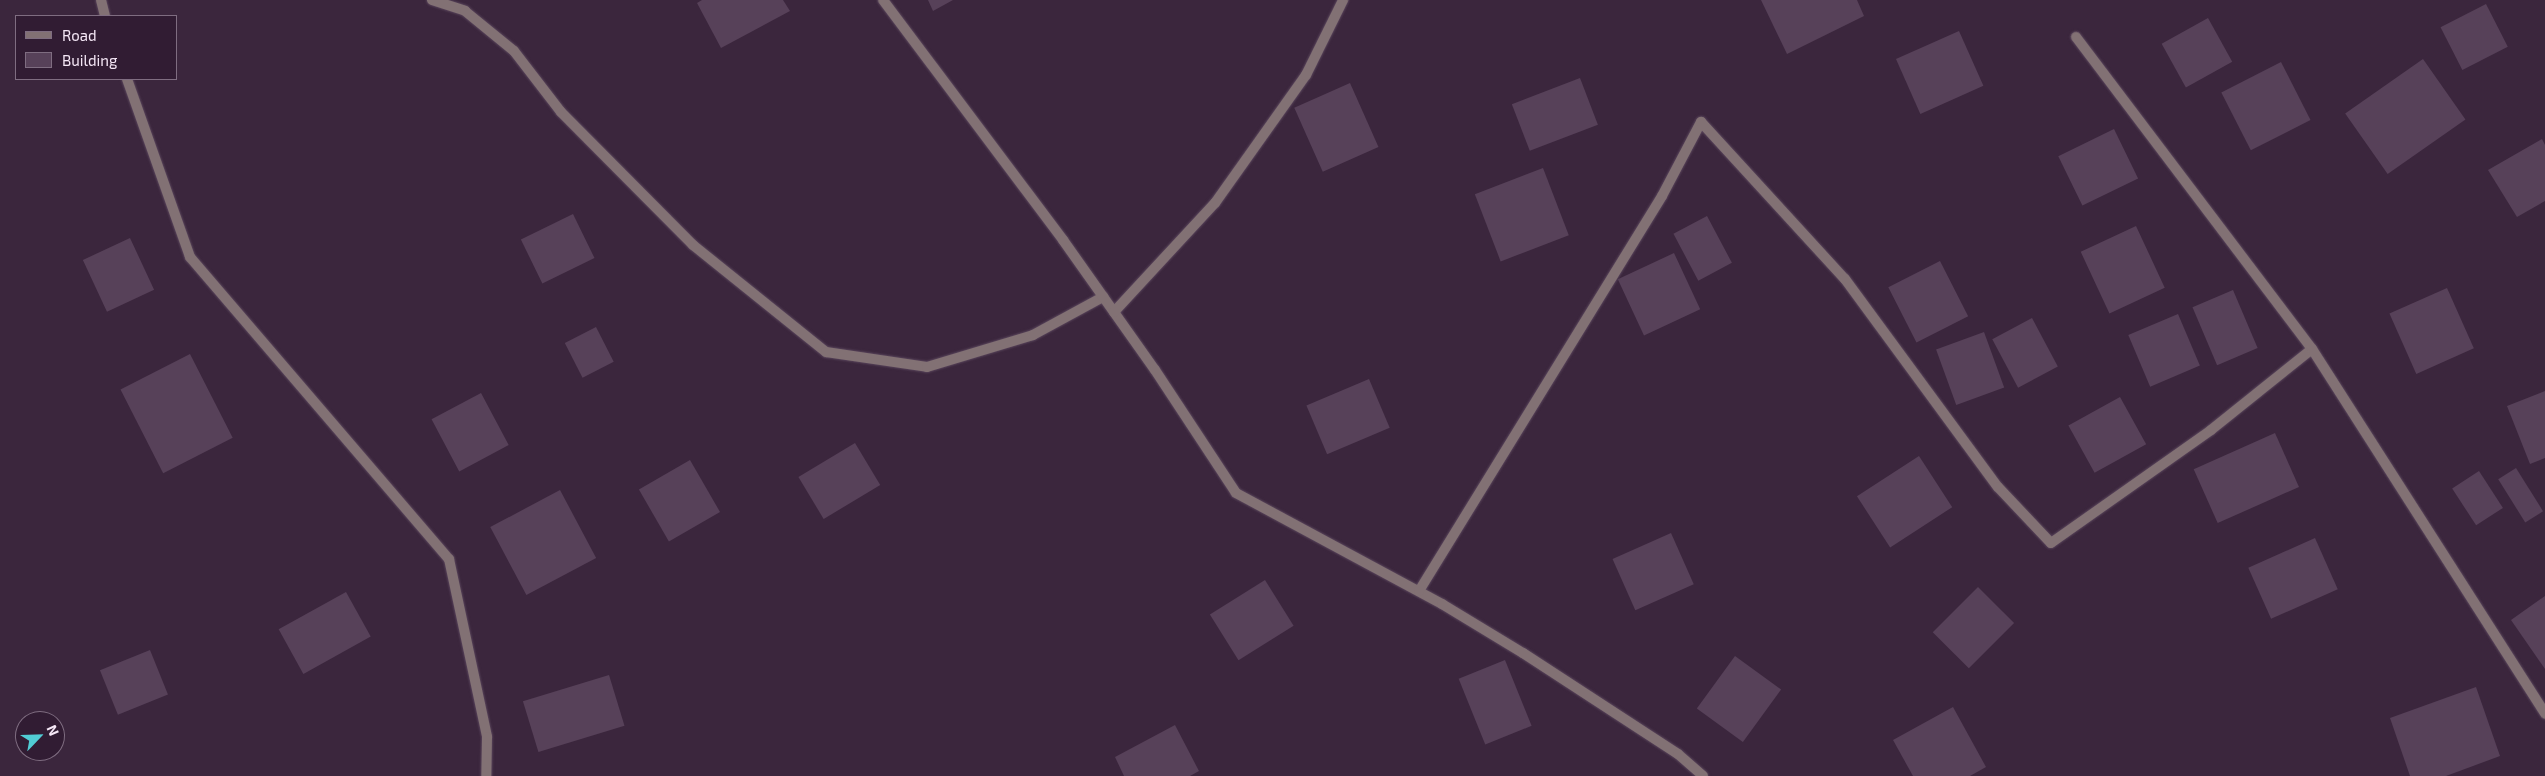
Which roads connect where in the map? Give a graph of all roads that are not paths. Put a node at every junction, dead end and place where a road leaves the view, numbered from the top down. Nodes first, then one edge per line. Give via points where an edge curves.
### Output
1 (101, 0) edge
2 (432, 0) edge
3 (883, 0) edge
4 (1343, 0) edge
5 (106, 15) edge
6 (2076, 37) dead end
7 (127, 80) edge
8 (1103, 297) junction
9 (1114, 312) junction
10 (2312, 349) junction
11 (1419, 591) junction
12 (2545, 714) edge
13 (486, 776) edge
14 (1703, 776) edge

1 - 5 street
2 - 8 street via 465,11 514,51 561,112 693,245 826,352 927,366 1033,335
3 - 8 street
4 - 9 street via 1306,75 1215,203
6 - 10 street
7 - 13 street via 190,257 449,559 487,737
8 - 9 street
9 - 11 street via 1236,493
10 - 11 street via 2211,430 2051,543 1998,487 1845,278 1701,122 1662,196
10 - 12 street
11 - 14 street via 1532,659 1678,754

